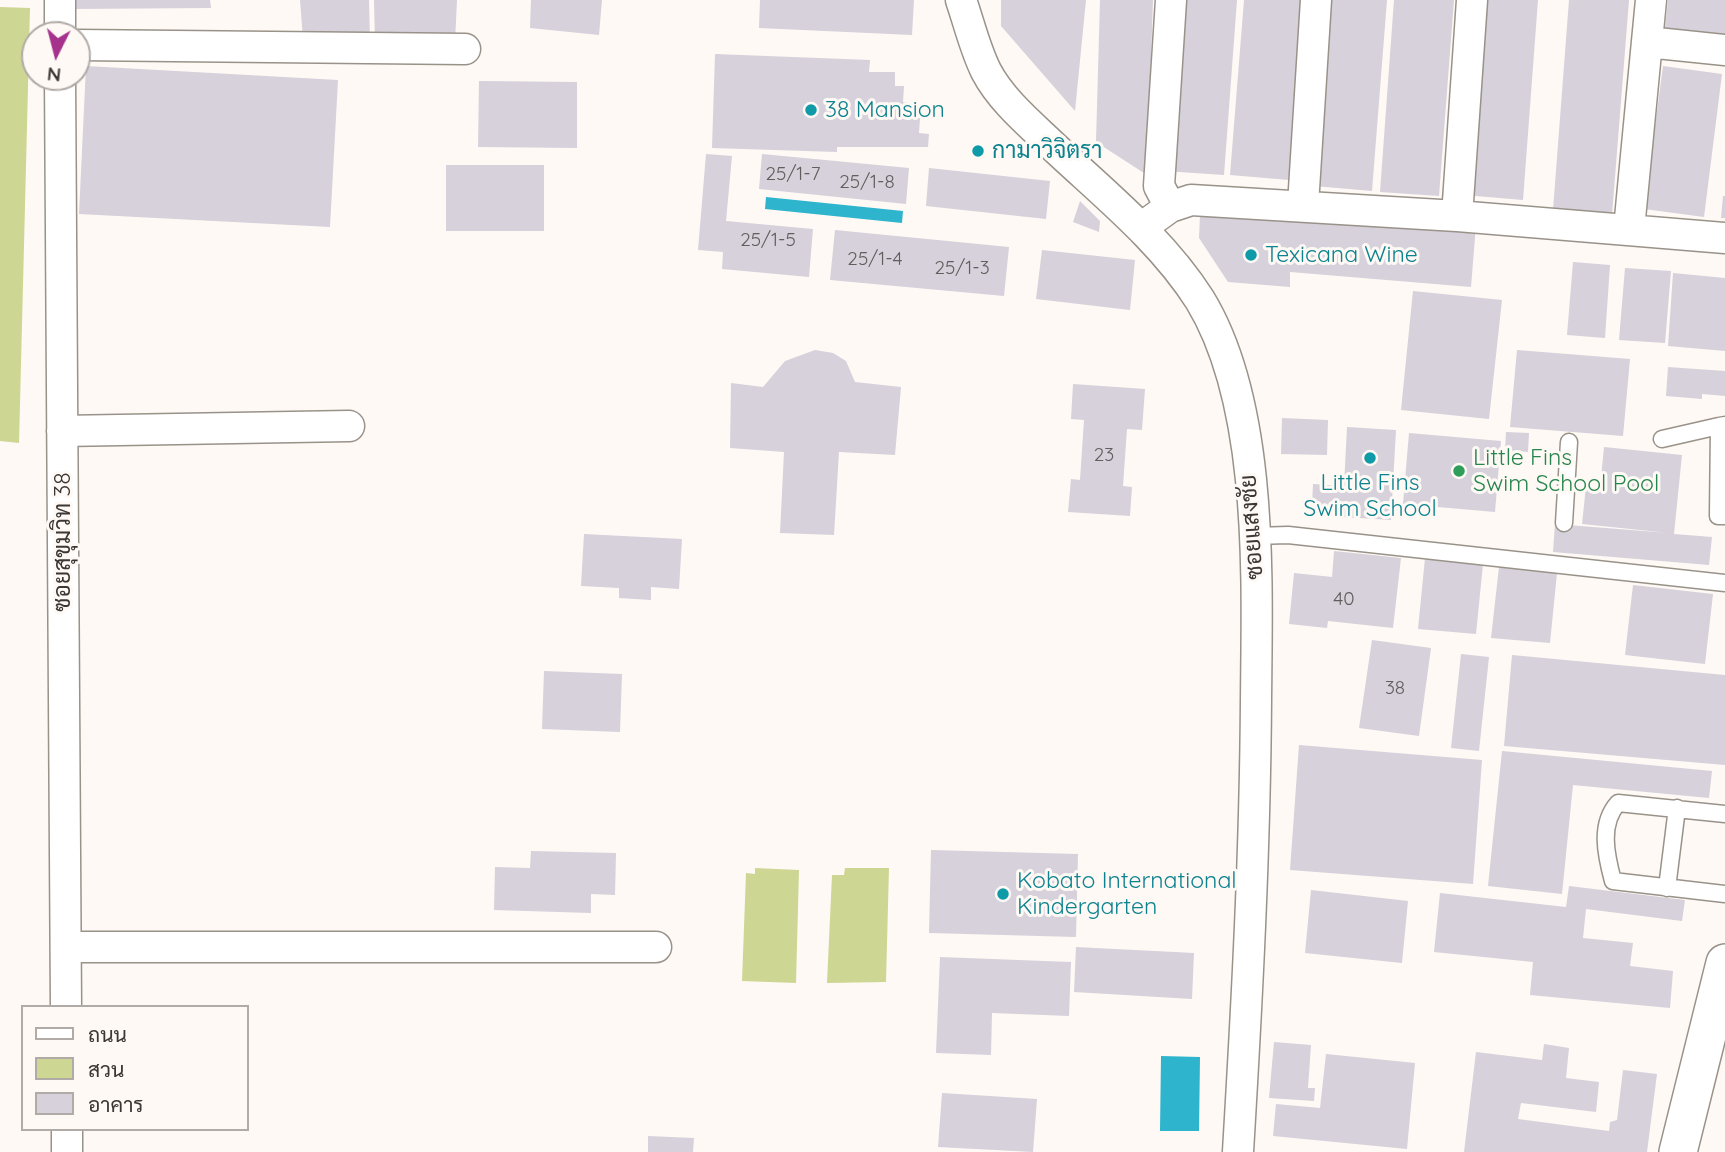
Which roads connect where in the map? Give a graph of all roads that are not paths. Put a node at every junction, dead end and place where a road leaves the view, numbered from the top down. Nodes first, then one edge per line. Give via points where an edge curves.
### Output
1 (60, 0) edge
2 (961, 0) edge
3 (1171, 0) edge
4 (1316, 0) edge
5 (1472, 0) edge
6 (1651, 0) edge
7 (60, 21) edge
8 (1647, 42) junction
9 (91, 45) edge
10 (465, 49) dead end
11 (1725, 50) edge
12 (60, 91) edge
13 (1303, 205) junction
14 (1170, 207) junction
15 (1457, 216) junction
16 (1141, 228) junction
17 (1629, 229) junction
18 (1725, 238) edge
19 (1722, 425) edge
20 (349, 426) dead end
21 (62, 431) junction
22 (1662, 439) dead end
23 (1569, 443) dead end
24 (1725, 516) edge
25 (1564, 523) dead end
26 (1255, 536) junction
27 (1725, 583) edge
28 (1677, 808) junction
29 (1725, 814) edge
30 (1667, 888) junction
31 (1725, 894) edge
32 (66, 947) junction
33 (656, 947) dead end
34 (1725, 963) edge
35 (66, 1005) edge
36 (67, 1131) edge
37 (67, 1152) edge
38 (1238, 1152) edge
39 (1678, 1152) edge

1 - 7 street
2 - 16 street, ซอยแสงชัย via 986,72 1005,97
3 - 14 street via 1158,186
4 - 13 street
5 - 15 street
6 - 8 street
8 - 11 street
8 - 17 street
9 - 10 street
12 - 21 street, ซอยสุขุมวิท 38
13 - 14 street via 1191,200
13 - 15 street
14 - 16 street
15 - 17 street
16 - 26 street, ซอยแสงชัย via 1199,300 1225,353 1236,386
17 - 18 street
19 - 22 lane
19 - 24 lane via 1718,516
20 - 21 street
21 - 32 street, ซอยสุขุมวิท 38
23 - 25 lane
26 - 27 lane via 1288,535
26 - 38 street, ซอยแสงชัย via 1255,867
28 - 29 lane
28 - 30 lane
28 - 30 lane via 1618,803 1608,814 1605,854 1613,881
30 - 31 lane
32 - 33 street
32 - 35 street, ซอยสุขุมวิท 38
34 - 39 street
36 - 37 street

